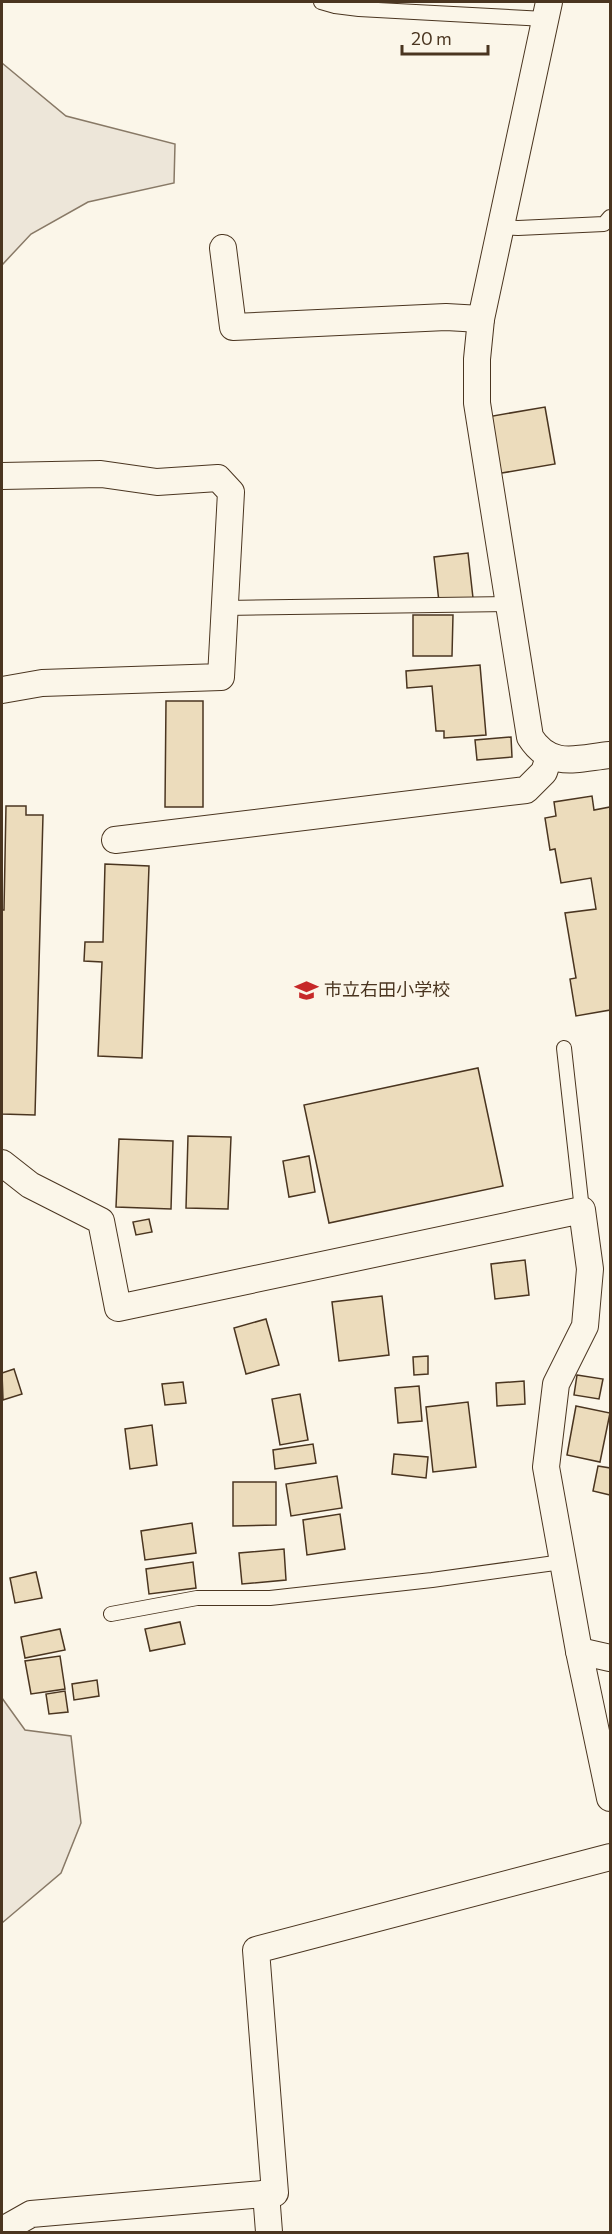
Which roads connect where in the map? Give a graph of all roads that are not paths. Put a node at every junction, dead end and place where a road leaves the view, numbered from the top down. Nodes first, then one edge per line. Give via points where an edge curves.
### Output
1 (321, 2) edge
2 (547, 10) edge
3 (610, 217) edge
4 (500, 227) junction
5 (224, 248) dead end
6 (481, 319) junction
7 (2, 476) edge
8 (509, 604) junction
9 (225, 608) junction
10 (2, 690) edge
11 (610, 755) edge
12 (549, 757) junction
13 (115, 840) dead end
14 (564, 1048) dead end
15 (2, 1162) edge
16 (582, 1210) junction
17 (562, 1562) junction
18 (111, 1614) dead end
19 (579, 1651) junction
20 (610, 1658) edge
21 (610, 1798) edge
22 (610, 1857) edge
23 (266, 2193) junction
24 (4, 2232) edge
25 (269, 2232) edge

1 - 2 lane via 359,9
2 - 4 street
3 - 4 lane via 604,224
4 - 6 street
5 - 6 street via 233,327 446,317
6 - 8 street via 477,404
7 - 9 street via 101,474 157,482 218,478 231,492
8 - 9 lane
8 - 12 street via 530,737
9 - 10 street via 221,677 42,683
11 - 12 street via 566,760
12 - 13 street via 544,772 526,790
14 - 16 lane
15 - 16 street via 30,1185 101,1221 118,1308
16 - 17 street via 590,1269 585,1326 556,1384 546,1467
17 - 18 lane via 270,1598 196,1598
17 - 19 street
19 - 20 street
19 - 21 street
22 - 23 street via 256,1950 275,2193
23 - 24 street via 31,2214
23 - 25 street

